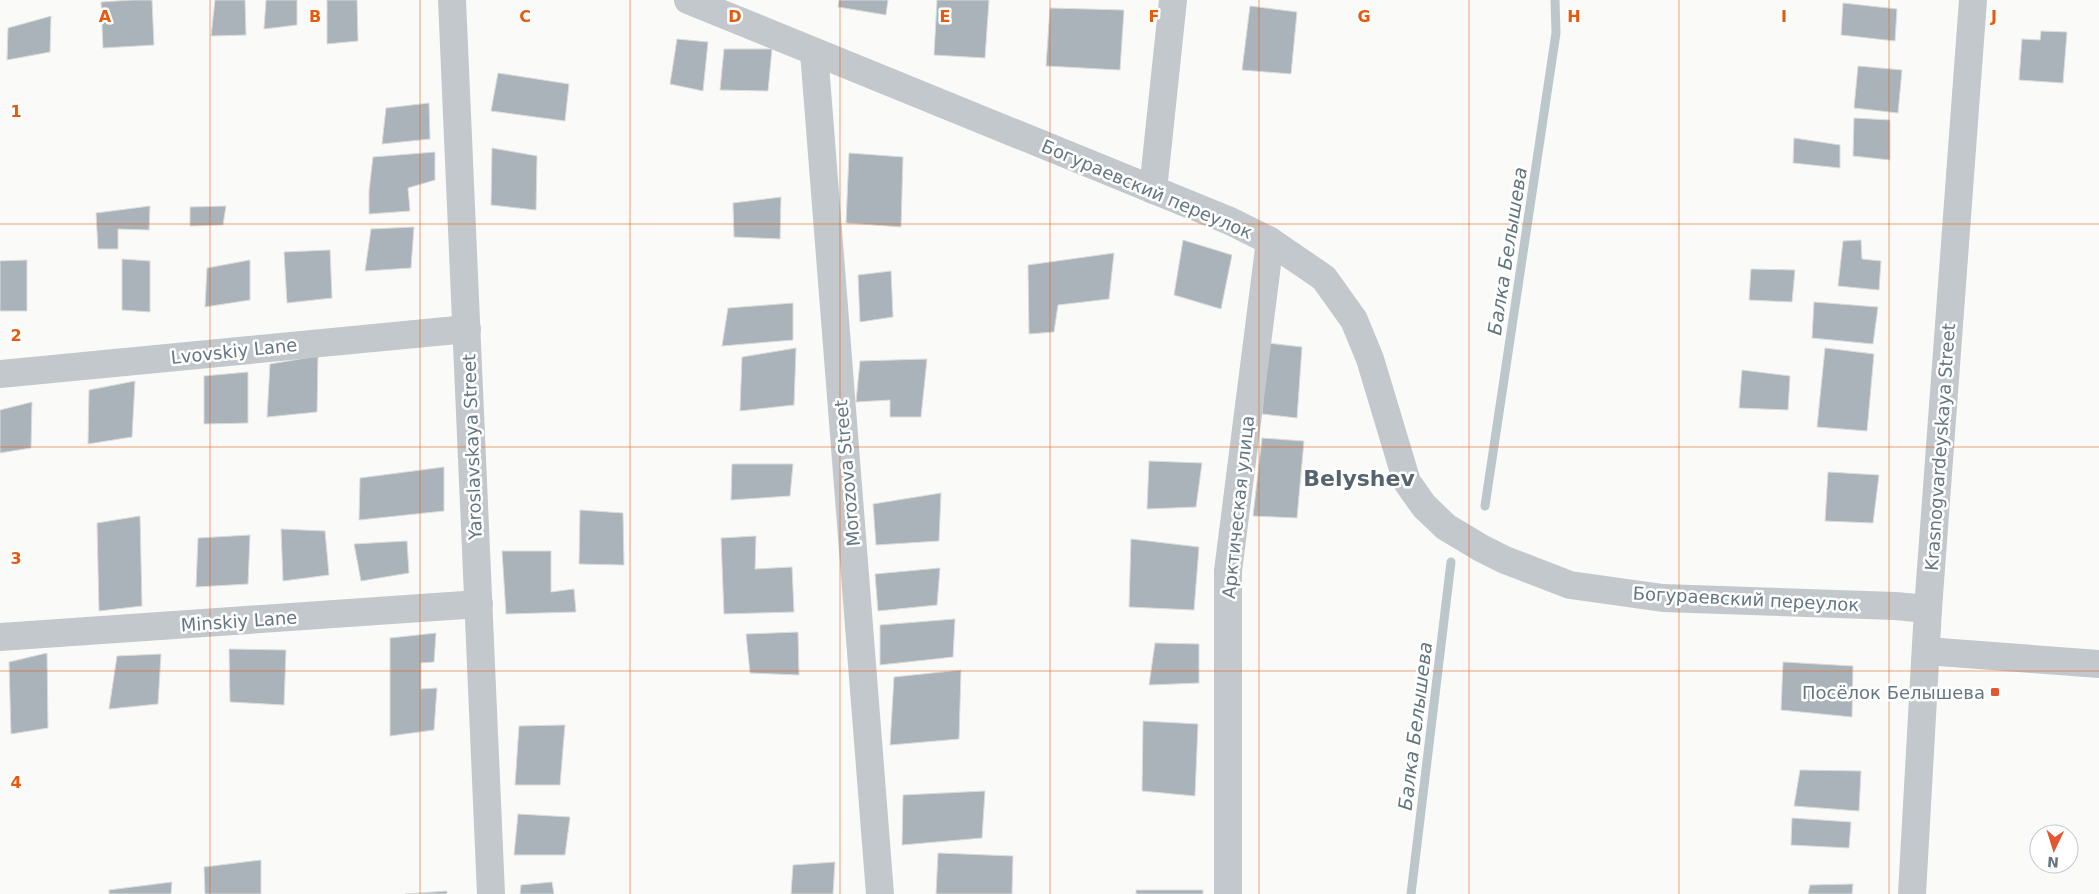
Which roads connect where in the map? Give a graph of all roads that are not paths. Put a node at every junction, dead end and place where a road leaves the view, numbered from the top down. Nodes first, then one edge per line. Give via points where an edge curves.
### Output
1 (452, 0) edge
2 (688, 0) edge
3 (1172, 0) edge
4 (1973, 0) edge
5 (814, 52) junction
6 (1153, 190) junction
7 (1270, 241) junction
8 (467, 328) junction
9 (0, 374) edge
10 (479, 604) junction
11 (1928, 609) junction
12 (0, 637) edge
13 (1926, 650) junction
14 (2099, 664) edge
15 (491, 894) edge
16 (880, 894) edge
17 (1228, 894) edge
18 (1912, 894) edge

1 - 8 street, Yaroslavskaya Street
2 - 5 street, Богураевский переулок
3 - 6 street
4 - 11 street, Krasnogvardeyskaya Street
5 - 6 street, Богураевский переулок
5 - 16 street, Morozova Street
6 - 7 street, Богураевский переулок
7 - 11 street, Богураевский переулок via 1324,278 1354,320 1370,360 1407,482 1424,506 1446,527 1481,548 1570,585 1654,597
7 - 17 street, Арктическая улица via 1228,571
8 - 9 street, Lvovskiy Lane
8 - 10 street, Yaroslavskaya Street
10 - 12 street, Minskiy Lane
10 - 15 street, Yaroslavskaya Street
11 - 13 street, Krasnogvardeyskaya Street
13 - 14 street
13 - 18 street, Krasnogvardeyskaya Street

